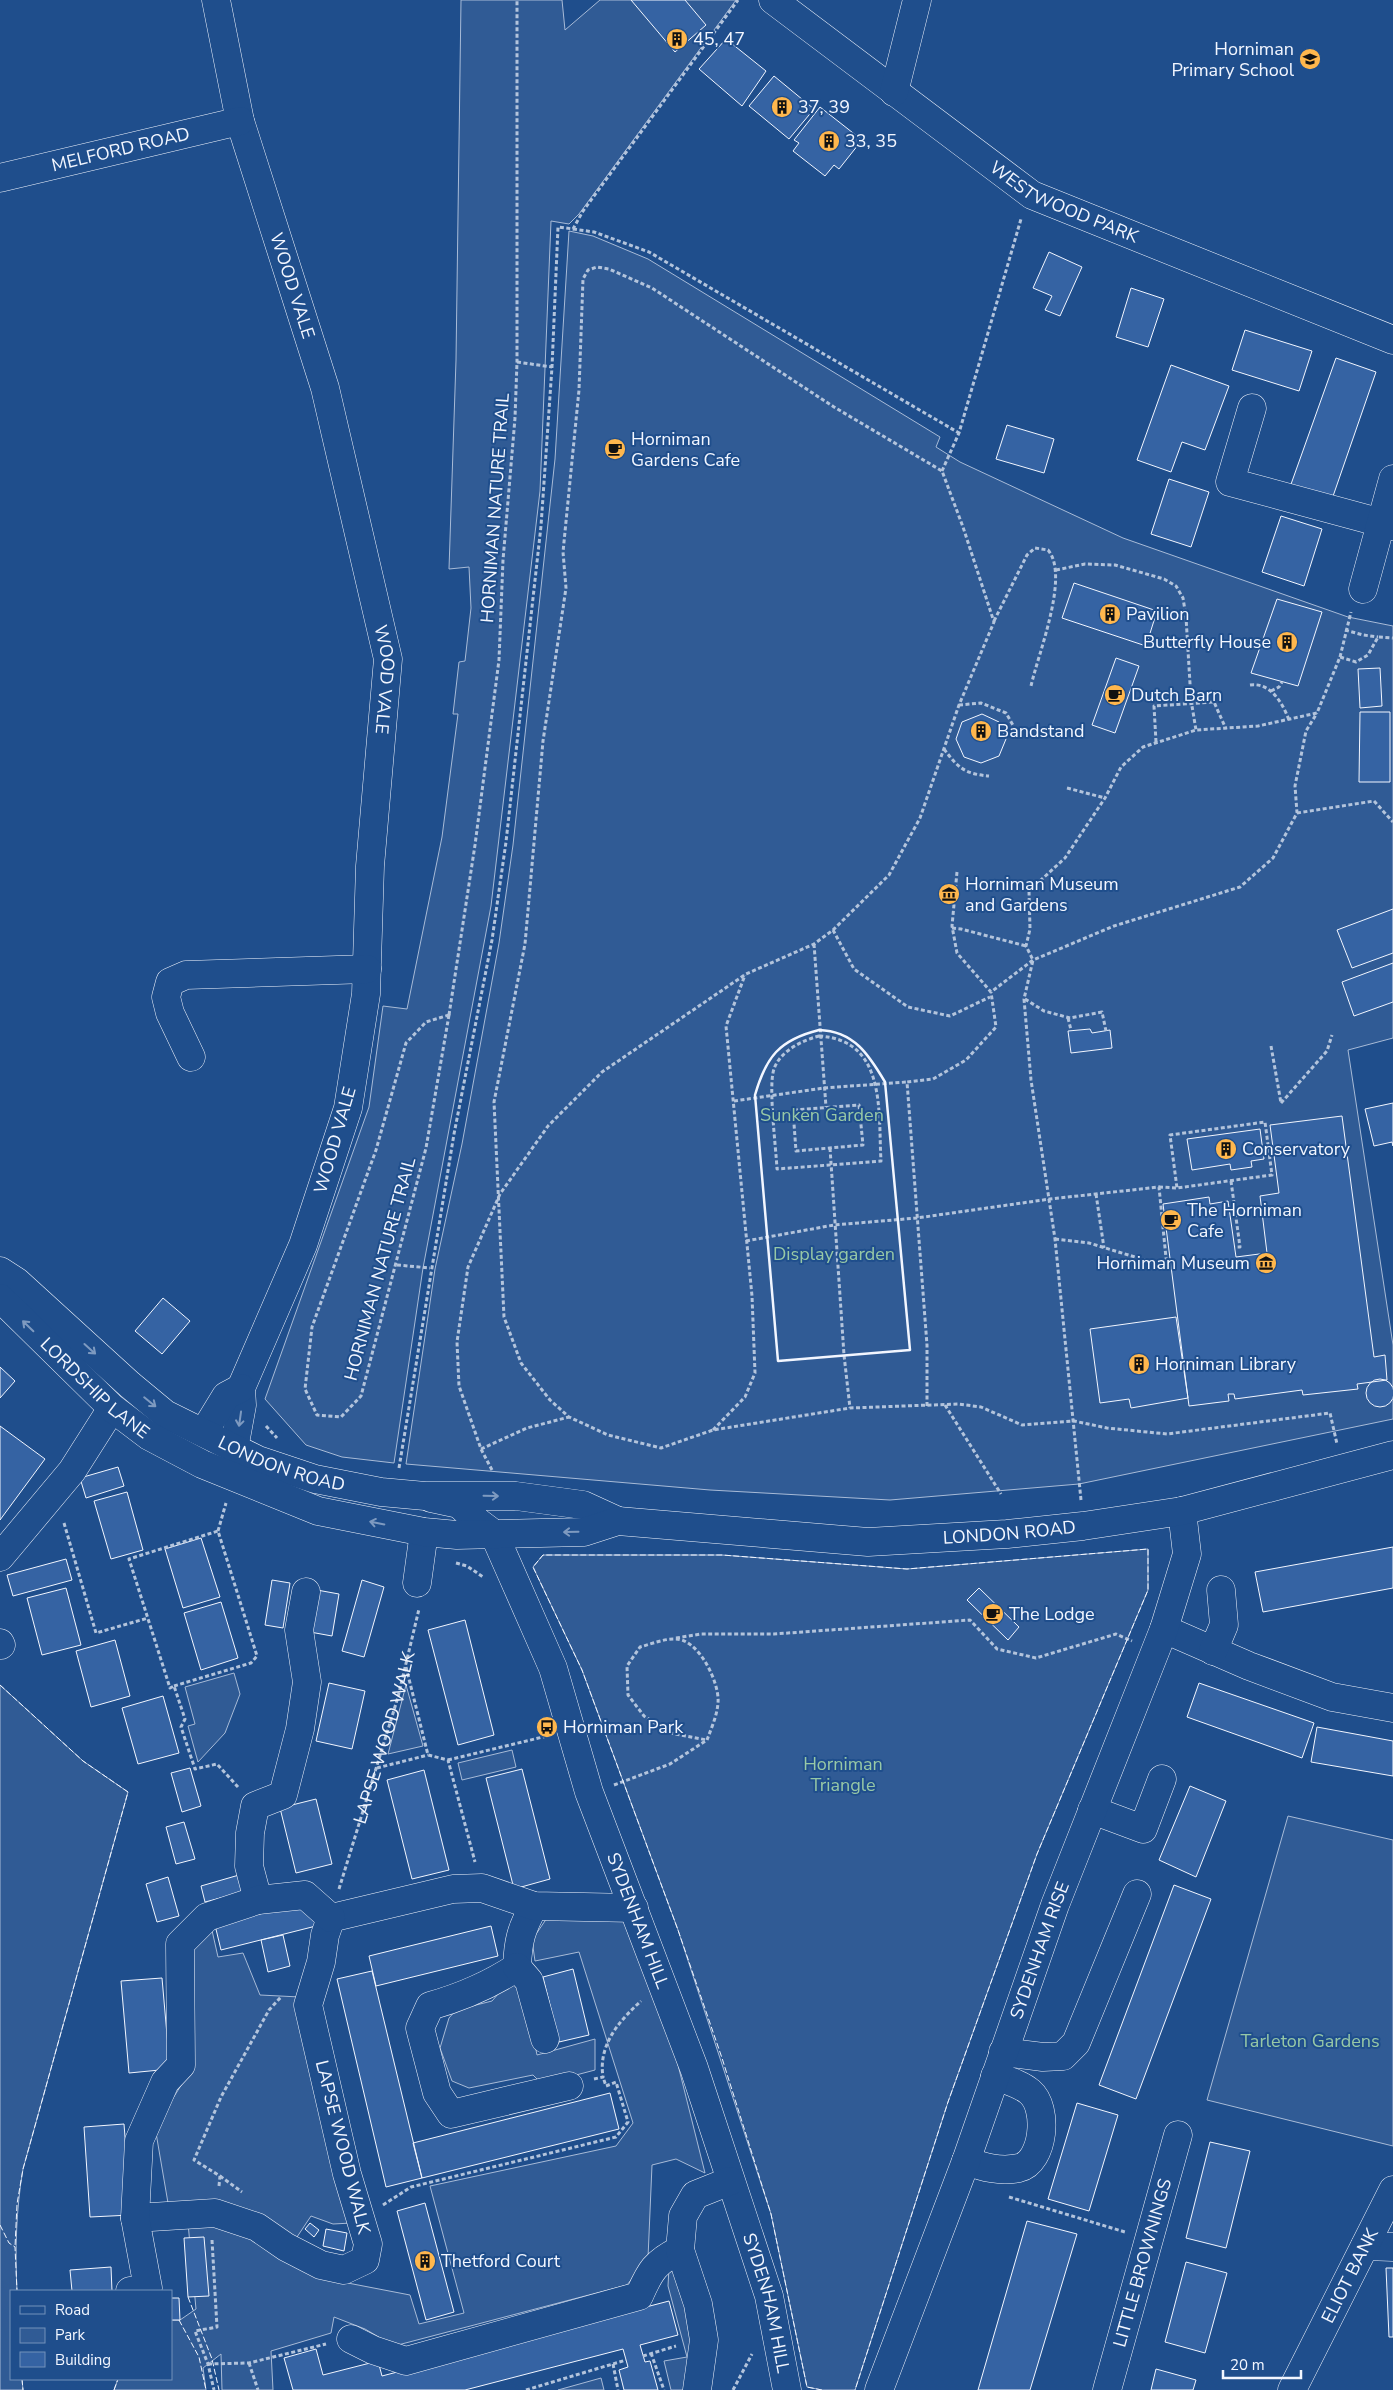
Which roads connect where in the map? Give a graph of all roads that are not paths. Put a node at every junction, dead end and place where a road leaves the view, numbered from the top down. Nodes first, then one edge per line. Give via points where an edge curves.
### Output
1 (216, 0) edge
2 (773, 0) edge
3 (917, 0) edge
4 (894, 92) junction
5 (240, 121) junction
6 (0, 178) edge
7 (1393, 340) edge
8 (1252, 408) dead end
9 (1393, 479) edge
10 (1386, 525) edge
11 (1362, 589) road end
12 (367, 969) junction
13 (191, 1057) dead end
14 (0, 1271) edge
15 (0, 1298) edge
16 (241, 1388) junction
17 (112, 1408) junction
18 (204, 1432) junction
19 (234, 1449) junction
20 (1393, 1455) edge
21 (202, 1464) joint
22 (425, 1496) junction
23 (1182, 1510) junction
24 (618, 1521) junction
25 (424, 1532) junction
26 (494, 1534) junction
27 (0, 1557) edge
28 (1221, 1590) dead end
29 (306, 1592) dead end
30 (419, 1592) road end
31 (1160, 1639) junction
32 (1213, 1651) junction
33 (1393, 1708) edge
34 (1162, 1779) dead end
35 (1092, 1810) junction
36 (1138, 1894) dead end
37 (258, 1900) junction
38 (534, 1906) junction
39 (634, 1908) junction
40 (331, 1918) junction
41 (517, 1967) junction
42 (545, 2039) dead end
43 (999, 2064) junction
44 (569, 2086) road end
45 (1178, 2136) dead end
46 (966, 2161) junction
47 (730, 2181) junction
48 (1393, 2190) edge
49 (135, 2218) junction
50 (1365, 2246) junction
51 (1393, 2247) edge
52 (680, 2250) junction
53 (136, 2290) edge
54 (351, 2338) road end
55 (697, 2390) edge
56 (787, 2390) edge
57 (879, 2390) edge
58 (1107, 2390) edge
59 (1292, 2390) edge

1 - 5 main road, WOOD VALE
2 - 4 main road, WESTWOOD PARK
3 - 4 main road
4 - 7 main road, WESTWOOD PARK via 1032,196
5 - 6 main road, MELFORD ROAD
5 - 12 main road, WOOD VALE via 325,388 388,659 370,866
8 - 10 main road via 1230,482
9 - 10 main road
10 - 11 main road
12 - 13 main road via 186,975 170,982 166,997 170,1013
12 - 16 main road, WOOD VALE via 348,1108 303,1245
14 -> 18 main road, LONDON ROAD via 17,1282 165,1414
17 -> 15 main road, LORDSHIP LANE
16 - 18 main road, WOOD VALE via 226,1396
16 -> 19 main road, WOOD VALE via 242,1405
17 - 21 main road, LORDSHIP LANE via 149,1436
17 - 27 main road via 72,1470
18 - 19 main road, LONDON ROAD
19 - 22 main road, LONDON ROAD via 315,1479 381,1492
20 - 23 main road, LONDON ROAD
25 -> 21 main road, LONDON ROAD via 318,1511
22 -> 24 main road, LONDON ROAD via 516,1496 584,1505
22 - 26 main road, SYDENHAM HILL via 459,1504
23 - 24 main road, LONDON ROAD via 1007,1534 868,1542
23 - 31 main road, SYDENHAM RISE via 1187,1554
24 -> 26 main road, LONDON ROAD via 584,1532
25 - 26 main road, LONDON ROAD
25 - 30 main road
26 - 39 main road, SYDENHAM HILL via 554,1668 589,1792
28 - 32 main road via 1224,1626
29 - 37 main road via 299,1630 306,1682 300,1729 283,1795 255,1806 250,1833 249,1866
31 - 32 main road
31 - 35 main road, SYDENHAM RISE
32 - 33 main road via 1332,1697
34 - 35 main road via 1143,1829
35 - 43 main road, SYDENHAM RISE
36 - 43 main road via 1076,2044 1063,2056
37 - 40 main road via 305,1895
37 - 49 main road via 206,1918 180,1944 181,2065 165,2082 139,2141
38 - 39 main road
38 - 40 main road via 482,1888 453,1889
38 - 41 main road via 523,1924
39 - 47 main road, SYDENHAM HILL via 694,2068
40 - 49 main road, LAPSE WOOD WALK via 308,2005 347,2174 368,2244 365,2260 344,2270 321,2265 257,2227
41 - 42 main road via 529,1981
41 - 44 main road via 495,1982 430,2006 420,2028 437,2093 451,2114
43 - 46 main road, SYDENHAM RISE
43 - 46 main road via 1031,2092 1040,2106 1044,2130 1034,2156 1020,2168 992,2169
45 - 58 main road, LITTLE BROWNINGS
46 - 57 main road, SYDENHAM RISE
47 - 52 main road via 695,2195 683,2216
47 - 56 main road, SYDENHAM HILL via 769,2296
48 - 50 main road, ELIOT BANK
49 - 53 main road via 148,2288
50 - 51 main road
50 - 59 main road, ELIOT BANK
52 - 54 main road via 662,2259 648,2276 639,2296 546,2323 406,2360 373,2350
52 - 55 main road via 698,2304 704,2340

